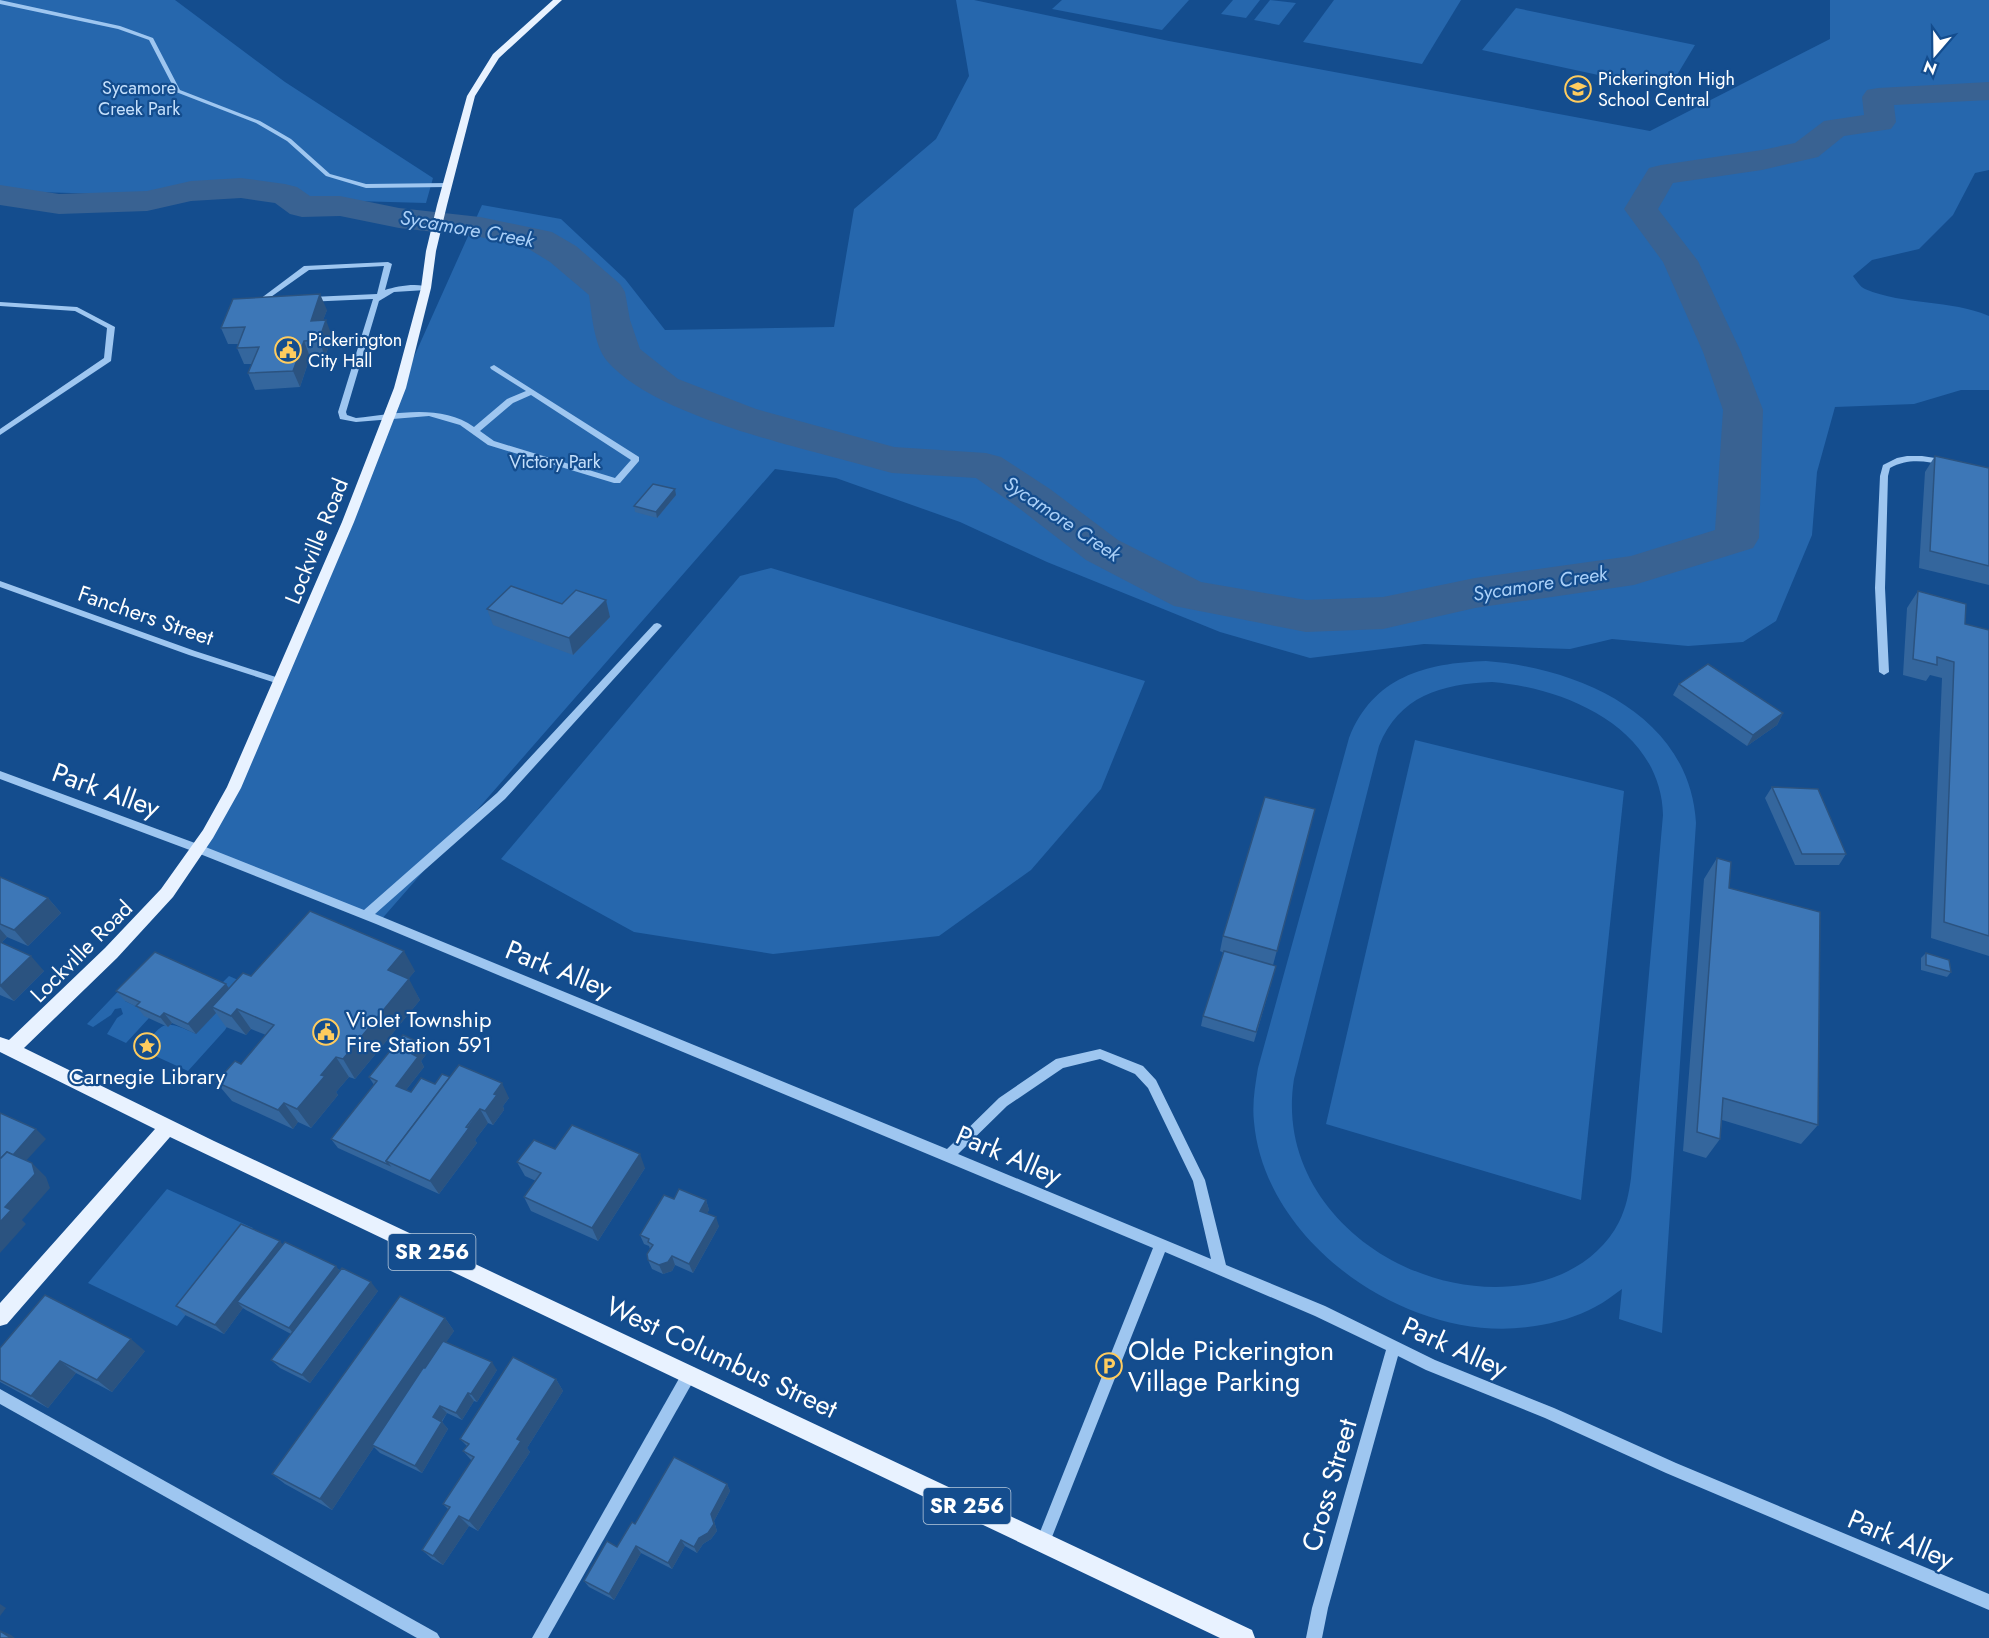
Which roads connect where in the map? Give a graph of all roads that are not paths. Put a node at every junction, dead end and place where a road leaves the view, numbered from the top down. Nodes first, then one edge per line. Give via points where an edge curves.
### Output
1 (558, 0) edge
2 (0, 2) edge
3 (448, 185) junction
4 (426, 288) junction
5 (380, 296) junction
6 (0, 304) edge
7 (494, 368) dead end
8 (531, 392) junction
9 (388, 419) junction
10 (475, 431) junction
11 (0, 433) edge
12 (1960, 466) edge
13 (0, 584) edge
14 (657, 626) dead end
15 (1884, 672) dead end
16 (279, 681) junction
17 (0, 775) edge
18 (199, 849) junction
19 (366, 915) junction
20 (6, 1046) edge
21 (172, 1127) junction
22 (948, 1156) junction
23 (1161, 1245) junction
24 (1220, 1269) junction
25 (0, 1317) edge
26 (1394, 1347) junction
27 (690, 1373) junction
28 (0, 1396) edge
29 (1043, 1542) junction
30 (1989, 1602) edge
31 (432, 1638) edge
32 (540, 1638) edge
33 (1244, 1638) edge
34 (1314, 1638) edge

1 - 3 main road, Lockville Road via 496,56 476,85
2 - 3 street via 120,28 151,39 178,91 258,122 289,140 328,175 366,186
3 - 4 main road, Lockville Road
4 - 5 street via 395,290
4 - 9 main road, Lockville Road
5 - 5 street via 388,264 308,268 260,302
5 - 9 street via 342,412 349,419
6 - 11 street via 77,309 111,327 108,359
7 - 8 street
8 - 10 street via 510,401
8 - 10 street via 636,459 617,481 490,443
9 - 10 street via 429,414 463,423
9 - 16 main road, Lockville Road
12 - 15 street via 1913,457 1897,459 1886,466 1880,588
13 - 16 street, Fanchers Street
14 - 19 street via 501,796
16 - 18 main road, Lockville Road via 234,788
17 - 18 street, Park Alley
18 - 19 street, Park Alley
18 - 20 main road, Lockville Road via 157,904 111,953
19 - 22 street, Park Alley
20 - 21 main road, SR 256
21 - 25 main road
21 - 27 main road, West Columbus Street / SR 256
22 - 23 street, Park Alley
22 - 24 street via 1003,1102 1060,1063 1100,1054 1139,1070 1152,1084 1199,1180
23 - 24 street, Park Alley
23 - 29 street
24 - 26 street, Park Alley
26 - 30 street, Park Alley
26 - 34 street, Cross Street
27 - 29 main road, West Columbus Street / SR 256
27 - 32 street
28 - 31 street
29 - 33 main road, West Columbus Street / SR 256

